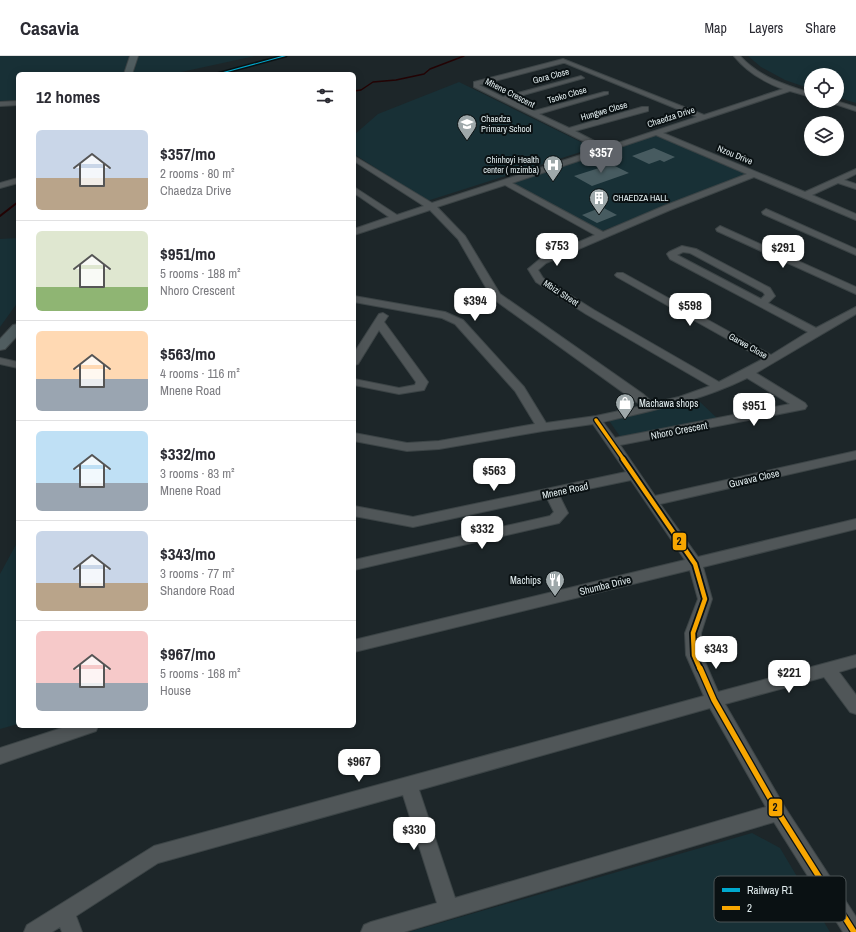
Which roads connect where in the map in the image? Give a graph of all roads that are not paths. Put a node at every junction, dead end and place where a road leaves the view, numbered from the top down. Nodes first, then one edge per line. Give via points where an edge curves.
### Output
1 (134, 56) edge
2 (738, 56) edge
3 (129, 72) edge
4 (581, 78) dead end
5 (789, 89) junction
6 (606, 93) dead end
7 (804, 94) edge
8 (502, 99) junction
9 (16, 103) edge
10 (0, 104) edge
11 (844, 105) edge
12 (645, 109) dead end
13 (856, 109) edge
14 (532, 114) junction
15 (703, 118) junction
16 (568, 131) junction
17 (656, 133) junction
18 (605, 149) junction
19 (356, 159) edge
20 (856, 171) edge
21 (755, 174) junction
22 (838, 180) junction
23 (16, 181) edge
24 (505, 182) junction
25 (0, 186) edge
26 (856, 187) edge
27 (356, 190) edge
28 (806, 195) junction
29 (364, 196) junction
30 (356, 198) edge
31 (432, 207) junction
32 (766, 212) dead end
33 (856, 217) edge
34 (396, 218) junction
35 (720, 229) dead end
36 (356, 231) edge
37 (603, 236) junction
38 (856, 252) edge
39 (620, 275) dead end
40 (856, 291) edge
41 (356, 299) edge
42 (762, 303) junction
43 (389, 305) junction
44 (856, 310) edge
45 (379, 322) junction
46 (16, 330) edge
47 (816, 332) junction
48 (0, 346) edge
49 (356, 359) edge
50 (771, 359) junction
51 (0, 361) edge
52 (16, 365) edge
53 (748, 373) junction
54 (356, 382) edge
55 (719, 387) junction
56 (651, 408) junction
57 (596, 420) junction
58 (544, 427) junction
59 (356, 437) edge
60 (612, 443) junction
61 (856, 455) edge
62 (634, 475) junction
63 (551, 493) junction
64 (652, 501) junction
65 (356, 511) edge
66 (856, 524) edge
67 (695, 564) junction
68 (356, 565) edge
69 (356, 646) edge
70 (856, 661) edge
71 (827, 669) junction
72 (714, 700) junction
73 (856, 707) edge
74 (84, 728) edge
75 (0, 756) edge
76 (408, 784) junction
77 (778, 812) junction
78 (819, 876) edge
79 (449, 909) junction
80 (65, 913) junction
81 (846, 919) edge
82 (34, 932) edge
83 (72, 932) edge
84 (371, 932) edge
85 (854, 932) edge

1 - 3 main road
2 - 5 street via 758,74
4 - 8 street, Gora Close
5 - 7 street
5 - 15 street, Chaedza Drive
6 - 14 street, Tsoko Close
8 - 14 street, Mhene Crescent
8 - 15 street, Mhene Crescent via 476,86 476,83 563,61
9 - 10 street
11 - 13 street
12 - 16 street, Hungwe Close
14 - 16 street, Mhene Crescent
15 - 17 street, Chaedza Drive
16 - 18 street, Mhene Crescent
17 - 18 street, Chaedza Drive
17 - 21 street, Nzou Drive
18 - 24 street, Chaedza Drive
19 - 31 street
20 - 22 street
21 - 28 street, Nzou Drive
21 - 37 street, Mbizi Street
22 - 26 street
22 - 28 street
23 - 25 street
24 - 31 street, Chaedza Drive
24 - 37 street
27 - 29 street
28 - 33 street, Nzou Drive
29 - 30 street
29 - 34 street
31 - 34 street, Chaedza Drive
31 - 56 street via 462,238 496,296
32 - 38 street
34 - 36 street, Chaedza Drive
35 - 40 street
37 - 55 street, Mbizi Street via 543,261 533,269 539,280
39 - 50 street, Garwe Close
41 - 43 street
42 - 42 street via 673,257 672,254 682,249 693,251 767,290 770,296
42 - 47 street
43 - 45 street
43 - 58 street via 445,315 459,322 520,389
44 - 47 street
45 - 49 street
45 - 54 street via 422,382 420,388 399,391
46 - 48 main road
47 - 50 street
50 - 53 street
51 - 52 street
53 - 55 street
53 - 60 street, Nhoro Crescent via 801,406
55 - 56 street
56 - 57 street
57 - 58 street
57 - 60 street
58 - 59 street via 439,445 407,447
60 - 62 street
61 - 64 street, Guvava Close
62 - 63 street, Mnene Road
62 - 64 street
63 - 65 street, Mnene Road via 413,522
63 - 68 street via 561,513 554,520
64 - 67 street
66 - 67 street, Shumba Drive
67 - 69 street, Shumba Drive
67 - 72 street via 705,599 693,633 694,655
70 - 71 street
71 - 72 street
71 - 73 street
72 - 76 street
72 - 77 street
74 - 75 street
76 - 79 street
76 - 80 street via 154,855
77 - 78 street
77 - 79 street
79 - 84 street
80 - 82 street
80 - 83 street
81 - 85 street

